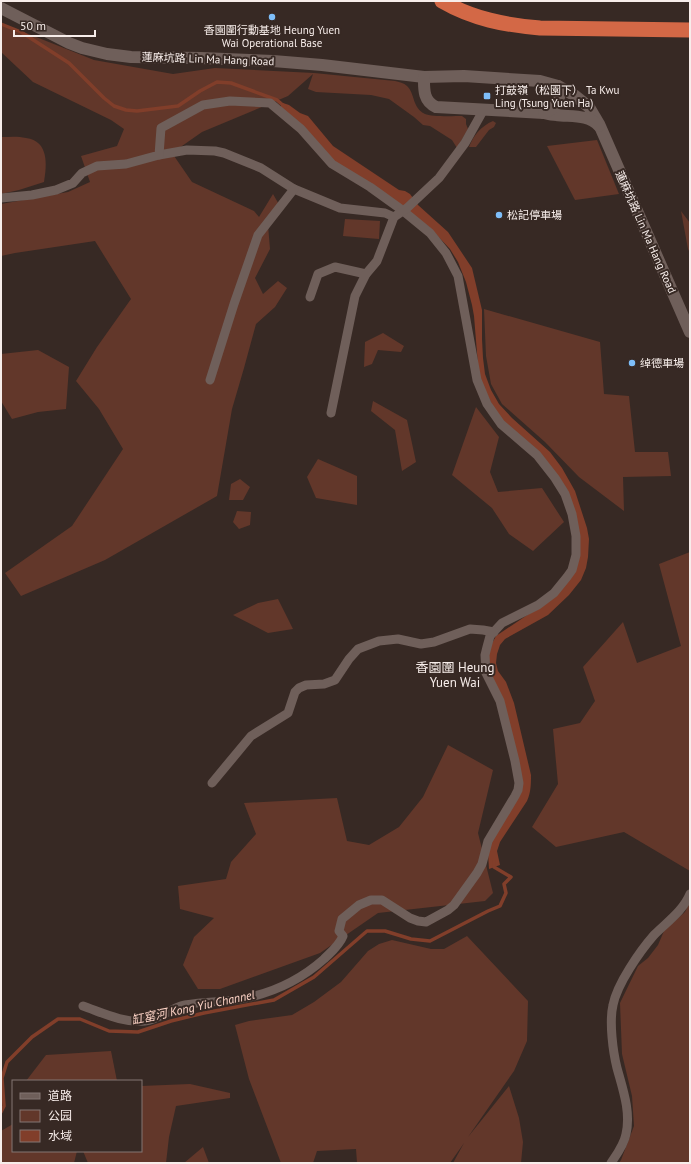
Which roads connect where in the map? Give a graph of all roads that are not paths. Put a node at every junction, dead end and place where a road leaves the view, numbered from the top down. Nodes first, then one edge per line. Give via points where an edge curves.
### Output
1 (442, 1) edge
2 (1, 8) edge
3 (690, 30) edge
4 (424, 77) junction
5 (558, 86) junction
6 (484, 109) junction
7 (544, 113) junction
8 (602, 131) junction
9 (158, 155) junction
10 (294, 189) junction
11 (1, 198) edge
12 (404, 209) junction
13 (394, 217) junction
14 (366, 274) junction
15 (310, 297) dead end
16 (690, 332) edge
17 (210, 380) dead end
18 (331, 413) dead end
19 (494, 632) junction
20 (212, 783) dead end
21 (690, 894) edge
22 (83, 1006) dead end
23 (611, 1163) edge

1 - 3 highway via 483,19 503,24 540,28
2 - 4 street, 蓮麻坑路 Lin Ma Hang Road via 69,43 107,54 322,64
4 - 5 street, 蓮麻坑路 Lin Ma Hang Road via 464,76 532,80
4 - 6 street, 蓮麻坑路 Lin Ma Hang Road via 425,94 431,105
5 - 7 street via 557,104
5 - 8 street, 蓮麻坑路 Lin Ma Hang Road via 585,103
6 - 7 street, 蓮麻坑路 Lin Ma Hang Road
6 - 12 street via 455,158 439,178
7 - 8 street, 蓮麻坑路 Lin Ma Hang Road via 589,118
8 - 16 street, 蓮麻坑路 Lin Ma Hang Road
9 - 10 street via 187,150 216,150 261,168
9 - 11 street via 126,164 97,166 82,173 73,183 56,190
9 - 12 street via 161,128 203,105 230,101 270,103 301,129 332,164
10 - 13 street via 340,208 385,213
10 - 17 street via 258,235
12 - 13 street
12 - 19 street via 430,233 446,253 458,276 477,380 487,404 501,424 546,464 556,478 572,514 576,555 572,570 554,593 538,605 502,624
13 - 14 street via 377,261
14 - 15 street via 335,268 318,274
14 - 18 street via 355,296
19 - 20 street via 470,630 422,644 398,639 379,641 358,649 335,680 298,688 288,713 251,736
19 - 22 street via 490,636 485,655 486,673 500,701 515,761 518,790 488,841 477,873 454,905 426,922 410,918 382,900 359,904 342,920 339,931 343,936 340,943 316,966 277,989 256,995 229,1001 184,1005 146,1021 112,1017
21 - 23 street via 683,906 637,957 613,1004 614,1051 628,1118 625,1140

